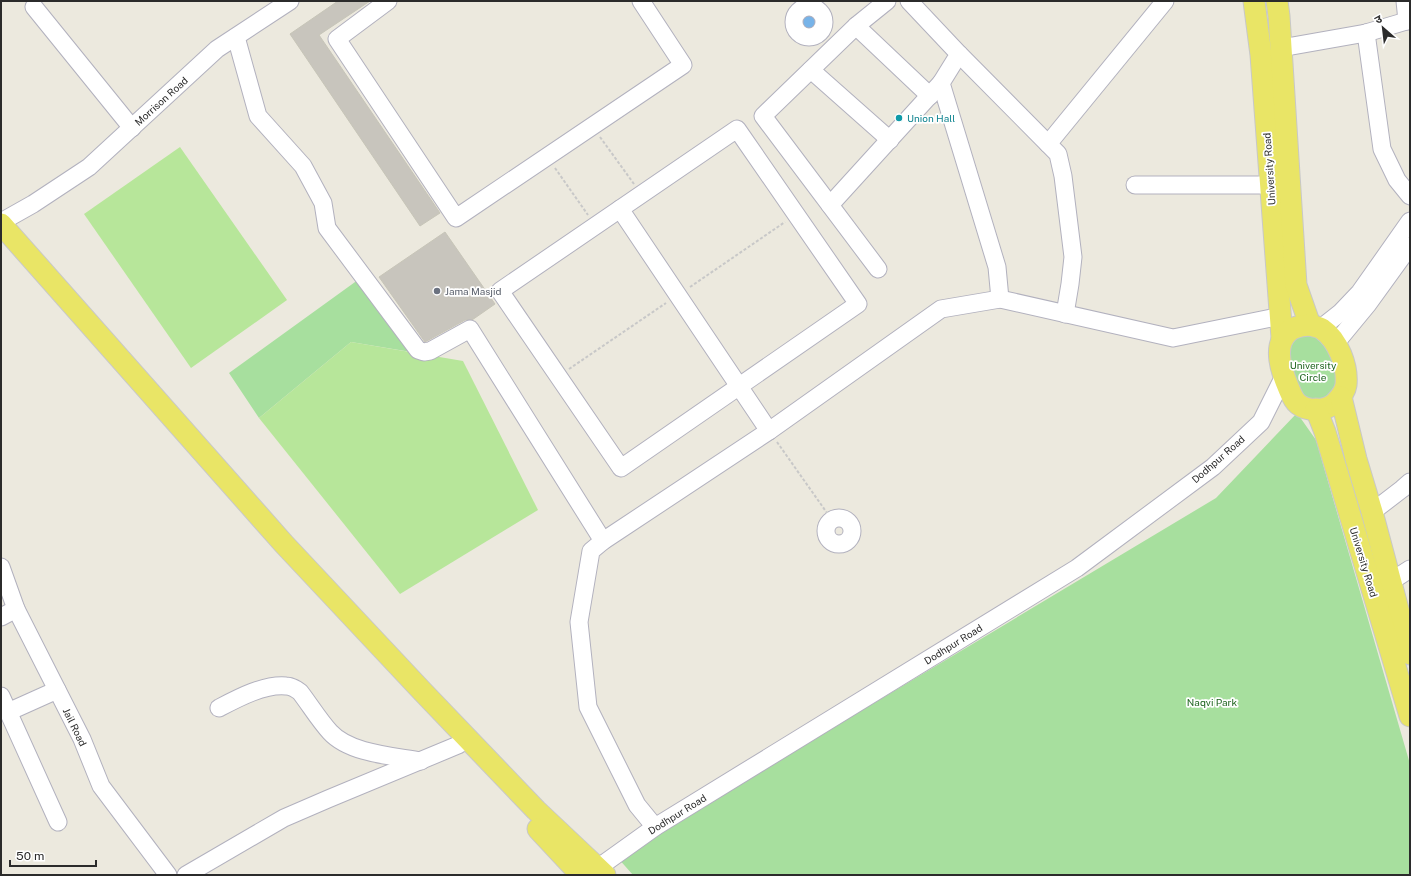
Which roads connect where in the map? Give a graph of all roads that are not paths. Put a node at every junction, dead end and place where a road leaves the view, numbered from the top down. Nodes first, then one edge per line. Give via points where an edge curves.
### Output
1 (290, 1) edge
2 (388, 1) edge
3 (641, 1) edge
4 (887, 1) edge
5 (909, 1) edge
6 (1165, 1) edge
7 (1254, 1) edge
8 (1277, 1) edge
9 (1405, 1) edge
10 (34, 8) dead end
11 (1408, 21) edge
12 (856, 26) junction
13 (1366, 33) junction
14 (820, 34) dead end
15 (236, 37) junction
16 (833, 48) junction
17 (1281, 48) junction
18 (959, 54) junction
19 (811, 70) junction
20 (941, 83) junction
21 (930, 96) junction
22 (132, 128) junction
23 (890, 140) junction
24 (1048, 144) junction
25 (1135, 185) dead end
26 (1270, 185) junction
27 (1410, 196) edge
28 (830, 204) junction
29 (620, 209) junction
30 (1410, 222) edge
31 (1, 223) edge
32 (1, 244) edge
33 (1410, 246) edge
34 (878, 269) dead end
35 (1000, 299) junction
36 (1065, 314) junction
37 (1281, 316) junction
38 (1316, 326) junction
39 (1282, 338) junction
40 (1335, 344) junction
41 (1284, 376) junction
42 (739, 387) junction
43 (1341, 397) junction
44 (1316, 409) junction
45 (769, 431) junction
46 (1410, 482) edge
47 (1372, 512) junction
48 (603, 541) junction
49 (1, 567) edge
50 (1410, 569) edge
51 (1390, 582) junction
52 (16, 609) junction
53 (1, 617) edge
54 (1410, 654) edge
55 (57, 690) junction
56 (4, 704) edge
57 (219, 708) dead end
58 (1410, 716) edge
59 (462, 742) junction
60 (421, 761) junction
61 (58, 822) dead end
62 (656, 828) junction
63 (593, 873) edge
64 (168, 875) edge
65 (186, 875) edge

1 - 15 street, Morrison Road
2 - 3 street via 337,39 456,218 683,65
4 - 12 street
5 - 18 street
6 - 24 street
7 - 26 main road, University Road via 1261,55
8 - 17 main road
9 - 11 street
10 - 22 street
11 - 13 street
12 - 16 street
12 - 21 street
13 - 17 street
13 - 27 street via 1382,149 1397,180
14 - 16 street
15 - 22 street, Morrison Road via 217,49
15 - 48 street via 258,116 303,166 323,203 327,228 418,350 430,351 470,329
16 - 19 street
17 - 38 main road via 1296,285
18 - 20 street
18 - 24 street
19 - 23 street
19 - 28 street via 763,116
20 - 21 street
20 - 35 street via 997,267
21 - 23 street
22 - 31 street, Morrison Road via 89,167
23 - 28 street
24 - 36 street via 1058,154 1063,176 1073,257
25 - 26 street
26 - 37 main road, University Road
28 - 34 street
29 - 42 street
29 - 42 street via 737,129 858,304
29 - 42 street via 500,291 621,468
30 - 38 street via 1360,292 1340,313
31 - 59 main road via 284,544 422,692
32 - 59 main road via 337,622
33 - 40 street
35 - 36 street
35 - 45 street via 941,310
36 - 37 street via 1173,338
37 - 39 main road, University Road
38 - 39 main road via 1295,326
38 - 40 main road via 1330,336
39 - 41 main road via 1280,363
40 - 43 main road via 1345,367 1346,386
41 - 44 main road via 1298,404 1310,410
41 - 62 street, Dodhpur Road via 1261,422 1213,467 1076,568
42 - 45 street
43 - 44 main road via 1332,405
43 - 47 main road, University Road
44 - 58 main road, University Road
45 - 48 street
46 - 47 street
47 - 51 main road, University Road
48 - 62 street via 591,551 578,622 588,707 637,805
49 - 52 street, Jail Road
50 - 51 street
51 - 54 main road, University Road
52 - 53 street
52 - 55 street, Jail Road
55 - 56 street
55 - 64 street, Jail Road via 82,739 101,786
56 - 61 street
57 - 60 street via 261,690 287,685 300,692 331,733 346,743 360,749
59 - 60 street
59 - 63 main road via 536,810
60 - 65 street via 284,818
62 - 63 street, Dodhpur Road

